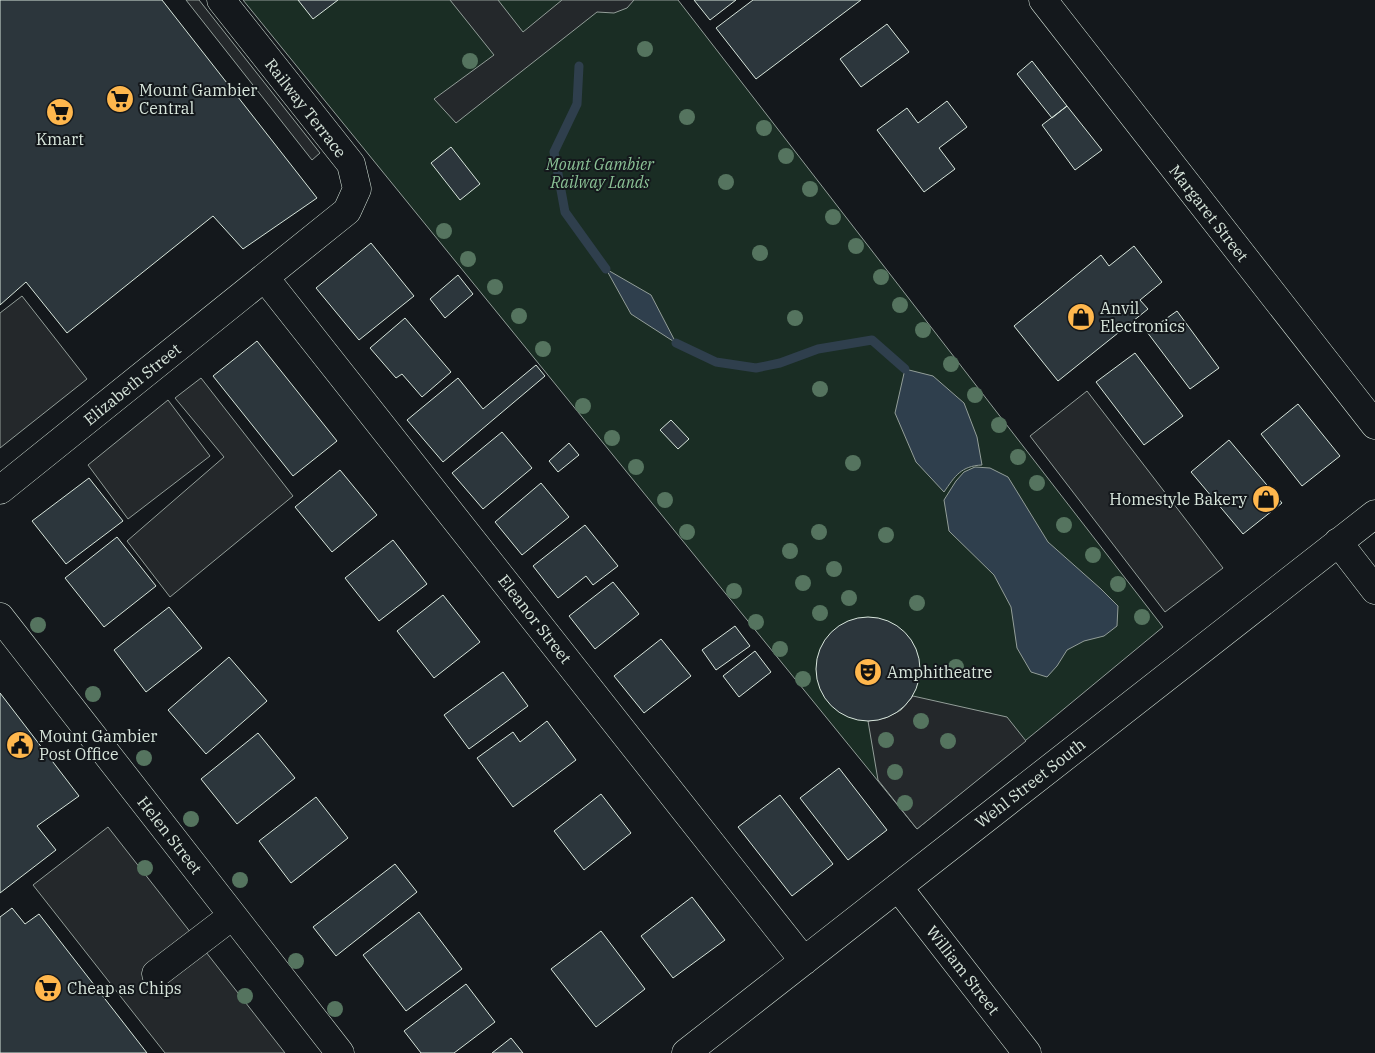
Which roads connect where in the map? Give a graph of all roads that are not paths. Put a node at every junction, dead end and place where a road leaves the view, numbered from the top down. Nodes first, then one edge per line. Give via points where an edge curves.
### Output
1 (221, 0) edge
2 (1043, 0) edge
3 (265, 278) junction
4 (1375, 425) edge
5 (0, 490) edge
6 (1375, 514) edge
7 (1338, 542) junction
8 (1375, 590) edge
9 (0, 617) edge
10 (898, 887) junction
11 (232, 916) junction
12 (804, 961) junction
13 (156, 974) dead end
14 (340, 1053) edge
15 (686, 1053) edge
16 (1027, 1053) edge

1 - 3 street, Railway Terrace via 351,164 357,189 347,211
2 - 4 street, Margaret Street
3 - 5 street, Elizabeth Street
3 - 12 street, Eleanor Street
6 - 7 street, Wehl Street South
7 - 8 street
7 - 10 street, Wehl Street South
9 - 11 street, Helen Street
10 - 12 street, Wehl Street South
10 - 16 street, William Street
11 - 13 street
11 - 14 street, Helen Street
12 - 15 street, Wehl Street South

